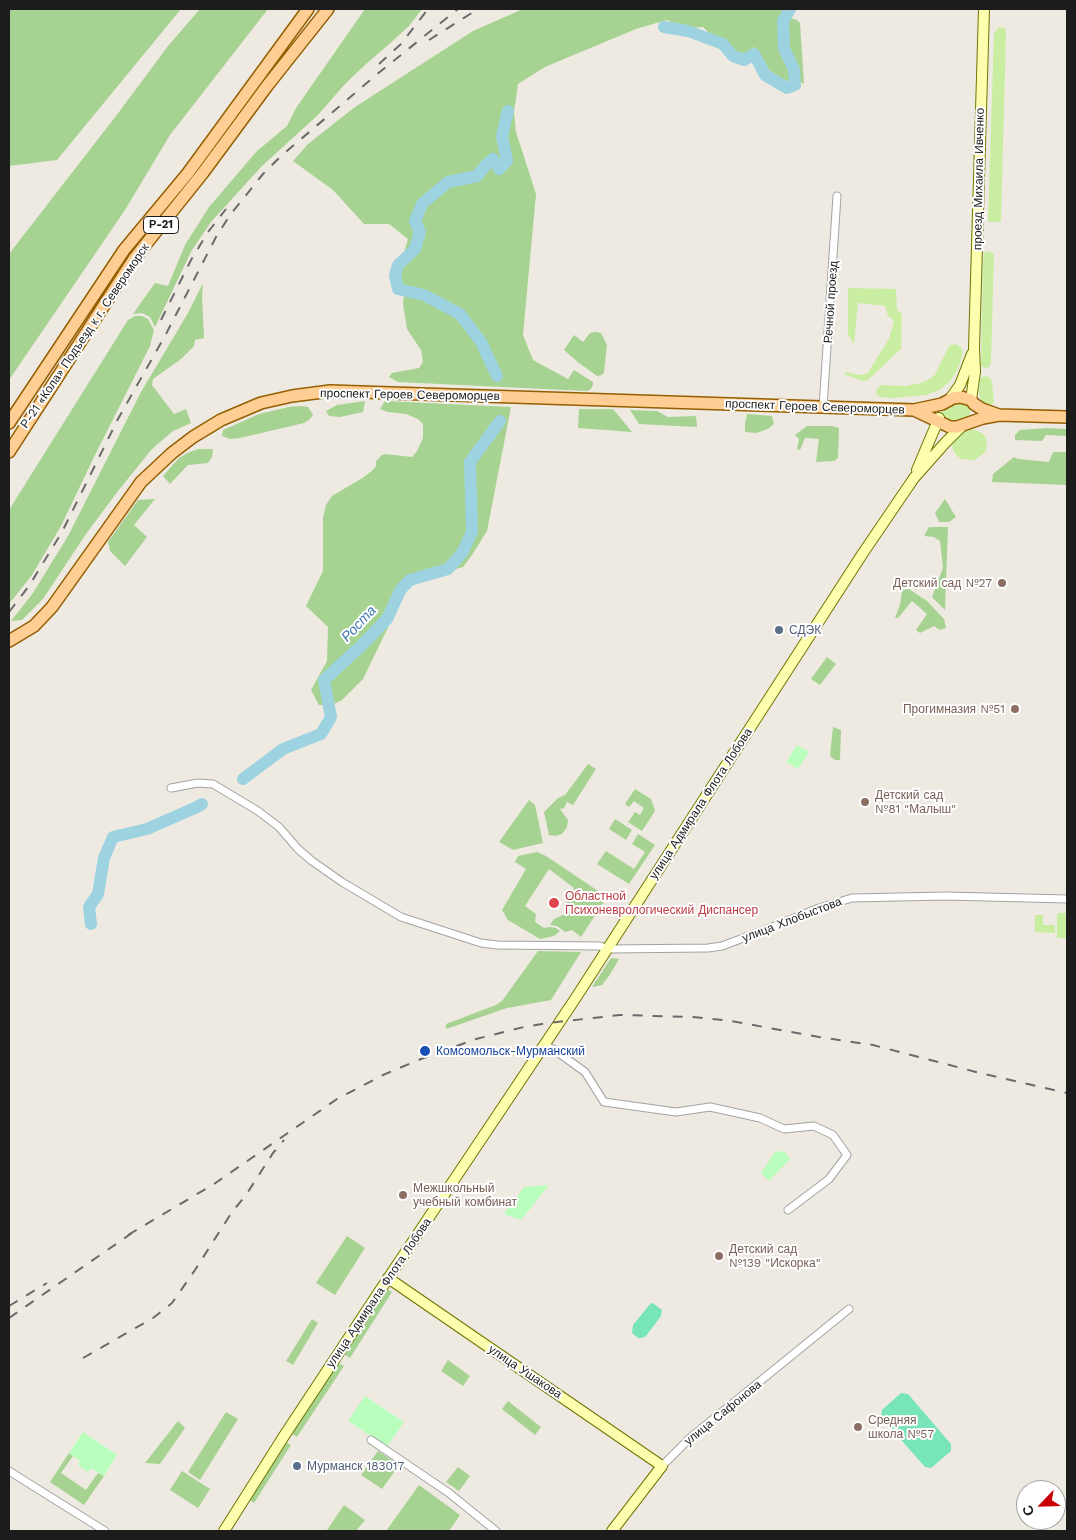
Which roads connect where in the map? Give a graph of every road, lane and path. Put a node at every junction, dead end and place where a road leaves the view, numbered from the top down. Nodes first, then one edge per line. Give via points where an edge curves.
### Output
1 (308, 9) edge
2 (328, 9) edge
3 (984, 9) edge
4 (837, 196) dead end
5 (974, 348) junction
6 (946, 402) junction
7 (972, 402) junction
8 (823, 407) junction
9 (914, 410) junction
10 (999, 415) junction
11 (1067, 417) edge
12 (940, 421) junction
13 (9, 423) edge
14 (966, 424) junction
15 (9, 452) edge
16 (914, 478) junction
17 (9, 641) edge
18 (171, 788) dead end
19 (1067, 899) edge
20 (608, 949) junction
21 (545, 1045) junction
22 (788, 1210) dead end
23 (388, 1278) junction
24 (849, 1309) dead end
25 (371, 1440) dead end
26 (662, 1466) junction
27 (9, 1471) edge
28 (93, 1524) junction
29 (88, 1531) edge
30 (106, 1531) edge
31 (224, 1531) edge
32 (496, 1531) edge
33 (612, 1531) edge

1 - 13 main road, Р-21 «Кола» Подъезд к г. Североморск / Р-21 via 188,173 124,250
2 - 15 main road, Р-21 «Кола» Подъезд к г. Североморск / Р-21 via 134,259
3 - 5 street, проезд Михаила Ивченко
4 - 8 street, Речной проезд
5 - 6 street via 960,385
5 - 7 street via 976,372
6 - 7 main road, проспект Героев Североморцев via 961,397
6 - 9 main road, проспект Героев Североморцев
6 - 12 main road via 939,413
7 - 10 main road, проспект Героев Североморцев
7 - 14 main road via 975,414
8 - 9 main road, проспект Героев Североморцев
8 - 17 main road, проспект Героев Североморцев via 330,391 261,403 221,420 152,471 52,607 34,626
9 - 12 main road, проспект Героев Североморцев
10 - 11 main road, проспект Героев Североморцев
10 - 14 main road, проспект Героев Североморцев
12 - 14 main road, проспект Героев Североморцев via 950,427
12 - 16 street, улица Адмирала Флота Лобова
14 - 16 street, улица Адмирала Флота Лобова
16 - 20 street, улица Адмирала Флота Лобова
18 - 20 street, улица Хлобыстова via 213,784 279,827 298,850 334,877 400,917 497,946 600,946
19 - 20 street, улица Хлобыстова via 852,898 722,946
20 - 21 street, улица Адмирала Флота Лобова
21 - 22 street via 585,1072 604,1102 676,1112 710,1108 760,1118 784,1129 814,1126 833,1135 848,1155 829,1178
21 - 23 street, улица Адмирала Флота Лобова
23 - 26 street, улица Ушакова
23 - 31 street, улица Адмирала Флота Лобова
24 - 26 street, улица Сафонова via 690,1438
25 - 32 street via 449,1493
26 - 33 street, улица Сафонова
27 - 28 street
28 - 29 street
28 - 30 street

